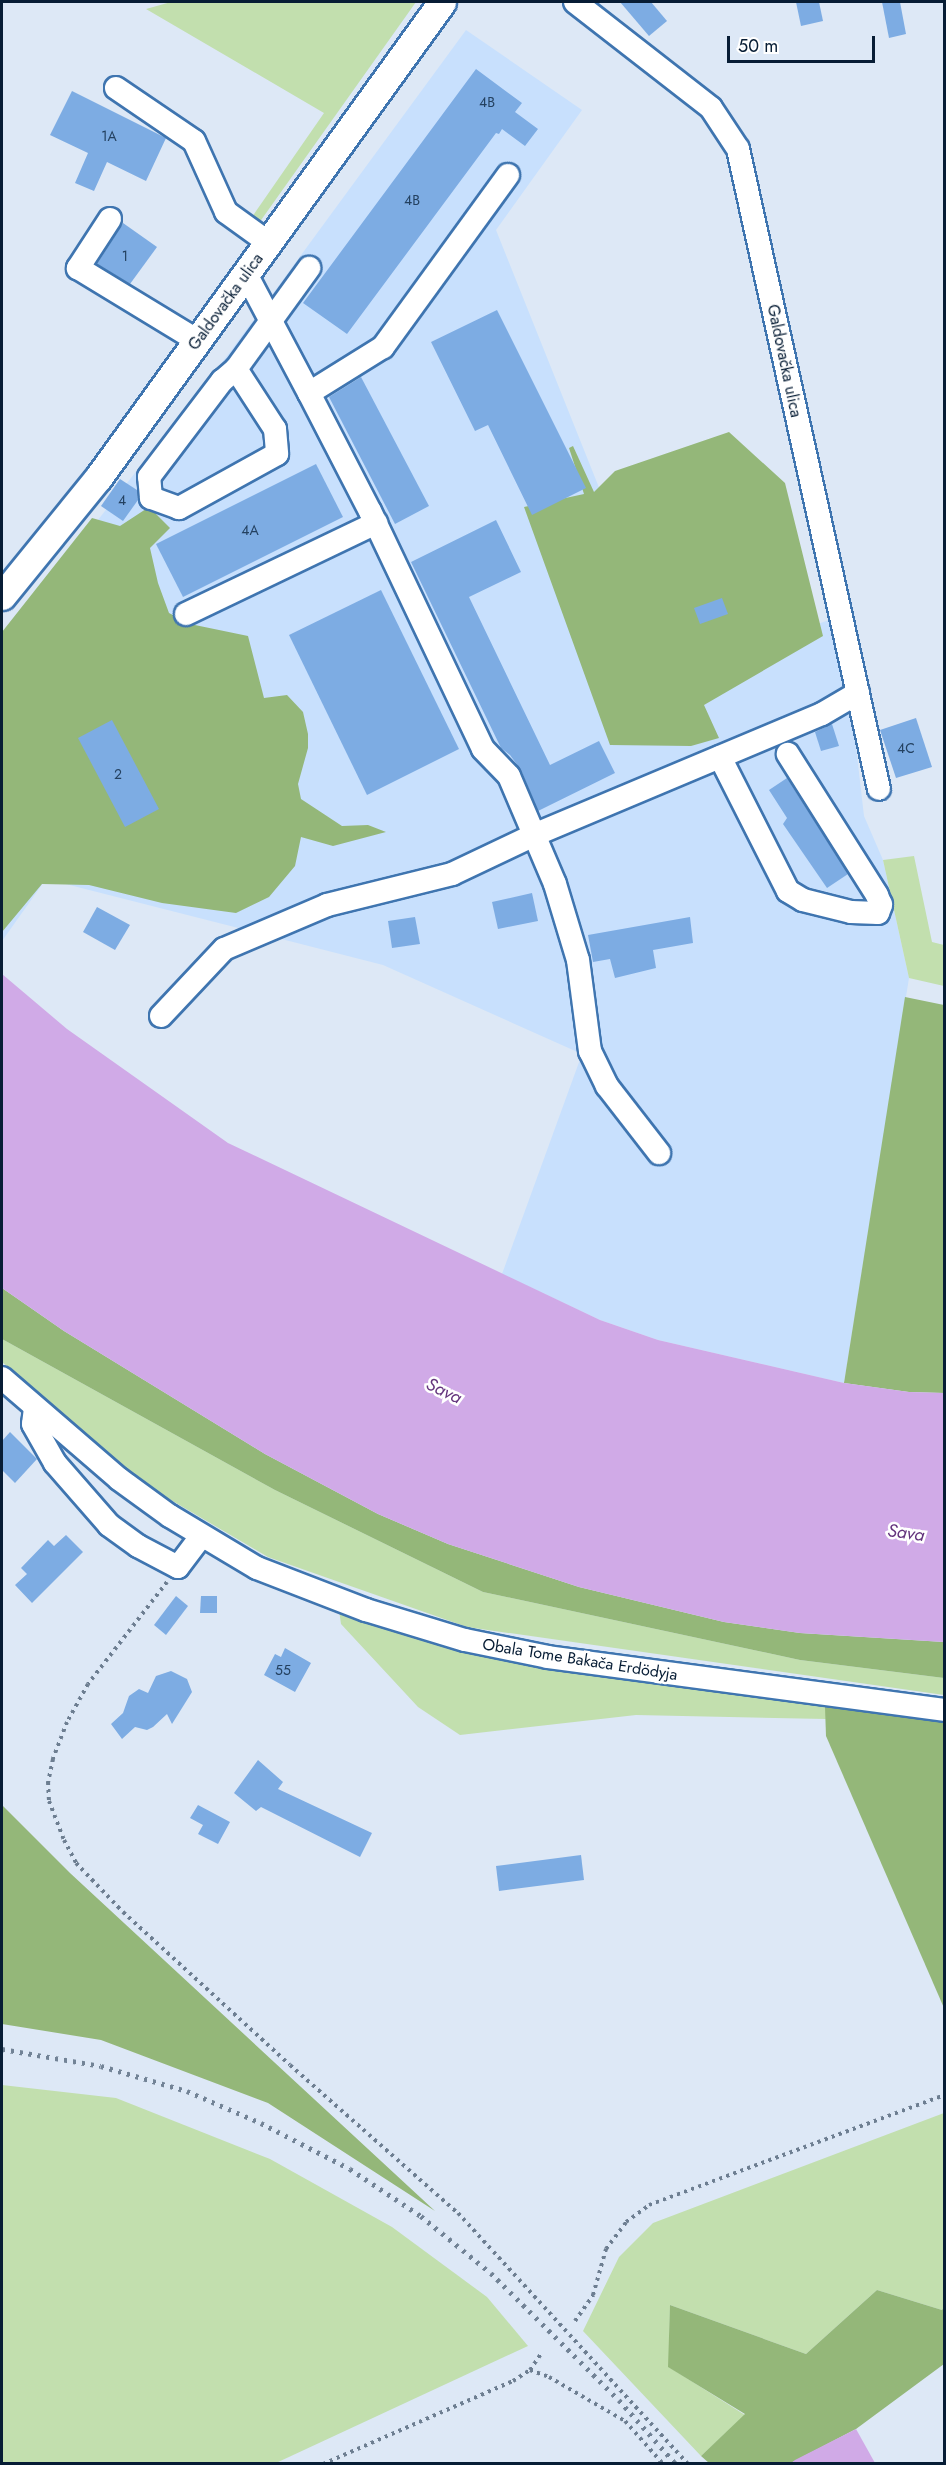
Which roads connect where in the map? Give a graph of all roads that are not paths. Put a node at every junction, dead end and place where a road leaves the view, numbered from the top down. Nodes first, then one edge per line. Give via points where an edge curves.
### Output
1 (442, 2) edge
2 (575, 2) edge
3 (116, 88) dead end
4 (508, 175) dead end
5 (110, 219) dead end
6 (269, 243) junction
7 (309, 268) dead end
8 (246, 274) junction
9 (271, 320) junction
10 (198, 341) junction
11 (236, 369) junction
12 (309, 393) junction
13 (376, 523) junction
14 (2, 596) edge
15 (186, 614) dead end
16 (858, 693) junction
17 (788, 754) dead end
18 (720, 757) junction
19 (879, 789) dead end
20 (534, 835) junction
21 (161, 1016) dead end
22 (659, 1153) dead end
23 (2, 1378) edge
24 (35, 1408) junction
25 (201, 1536) junction
26 (945, 1710) edge

1 - 6 main road, Galdovačka ulica
2 - 16 street, Galdovačka ulica via 711,108 738,149
3 - 6 street via 194,141 226,212
4 - 12 street via 383,347
5 - 10 street via 78,268
6 - 8 main road, Galdovačka ulica
7 - 9 street
8 - 9 street
8 - 10 main road, Galdovačka ulica
9 - 11 street
9 - 12 street
10 - 14 main road, Galdovačka ulica via 98,478
11 - 11 street via 274,429 277,454 179,508 152,498 149,477 222,381
12 - 13 street
13 - 15 street
13 - 20 street via 483,749 509,776
16 - 18 street via 822,714
16 - 19 street, Galdovačka ulica
17 - 18 street via 877,895 881,905 878,913 851,912 803,900 788,891
18 - 20 street
20 - 21 street via 452,874 327,905 224,949
20 - 22 street via 555,884 578,960 590,1051 607,1086
23 - 24 street, Obala Tome Bakača Erdödyja
24 - 25 street, Obala Tome Bakača Erdödyja via 128,1485
24 - 25 street via 33,1424 55,1463 109,1525 178,1567
25 - 26 street, Obala Tome Bakača Erdödyja via 257,1568 305,1589 465,1640 577,1662

